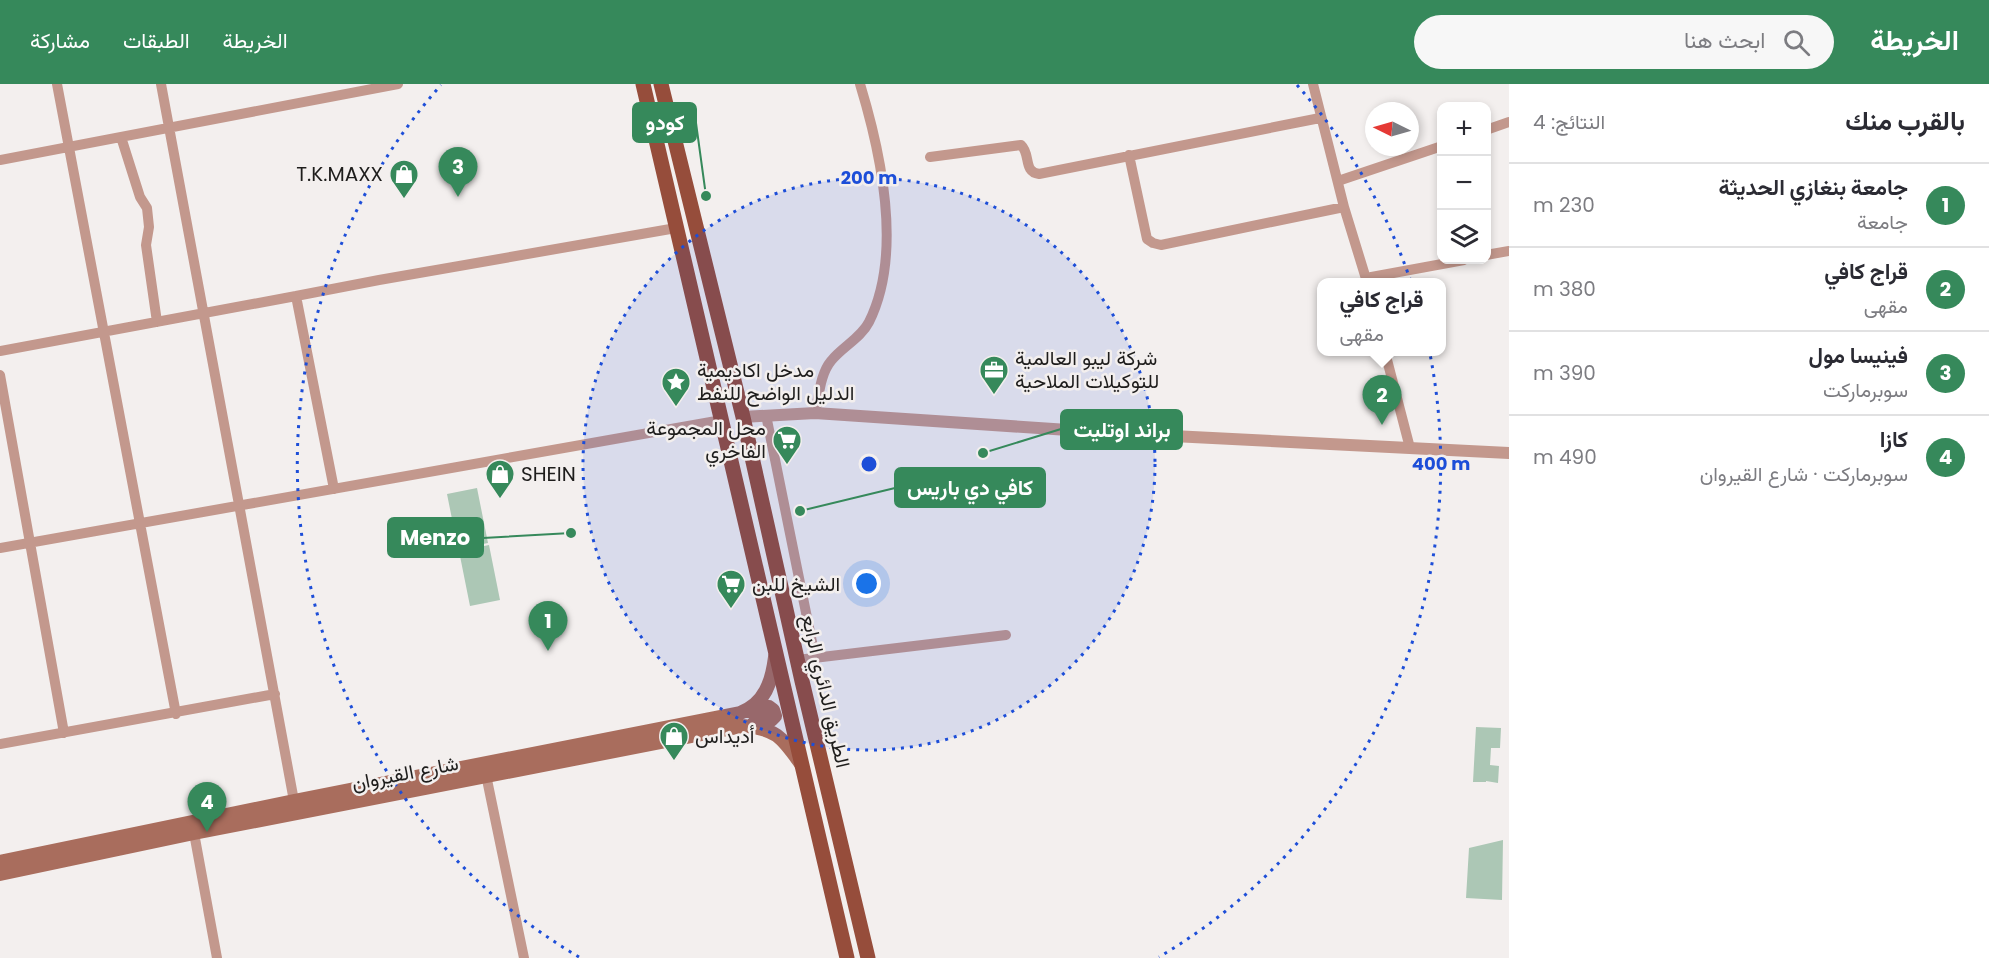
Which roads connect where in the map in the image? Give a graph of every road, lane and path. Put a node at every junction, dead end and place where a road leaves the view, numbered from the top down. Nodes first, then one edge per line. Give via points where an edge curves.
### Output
1 (57, 84) edge
2 (161, 84) edge
3 (398, 84) edge
4 (643, 84) edge
5 (661, 84) edge
6 (861, 84) edge
7 (1313, 84) edge
8 (1320, 118) junction
9 (1509, 122) edge
10 (170, 128) junction
11 (1491, 128) edge
12 (122, 137) junction
13 (69, 147) junction
14 (1437, 148) edge
15 (1129, 156) junction
16 (930, 157) dead end
17 (0, 160) edge
18 (1338, 181) junction
19 (1344, 207) junction
20 (676, 228) junction
21 (1509, 250) edge
22 (1491, 254) edge
23 (1444, 264) edge
24 (1365, 278) edge
25 (1376, 278) edge
26 (296, 296) junction
27 (204, 313) junction
28 (158, 322) junction
29 (103, 332) junction
30 (0, 351) edge
31 (1386, 356) edge
32 (0, 375) edge
33 (815, 413) junction
34 (766, 415) junction
35 (743, 417) junction
36 (722, 420) junction
37 (1410, 448) junction
38 (1509, 453) edge
39 (334, 489) junction
40 (240, 506) junction
41 (140, 524) junction
42 (29, 542) junction
43 (0, 548) edge
44 (1006, 635) dead end
45 (775, 655) junction
46 (815, 657) junction
47 (797, 660) junction
48 (275, 694) junction
49 (744, 712) junction
50 (176, 714) junction
51 (743, 726) junction
52 (64, 733) junction
53 (0, 744) edge
54 (802, 766) junction
55 (485, 771) junction
56 (294, 801) junction
57 (194, 833) junction
58 (0, 862) edge
59 (0, 874) edge
60 (217, 958) edge
61 (524, 958) edge
62 (847, 958) edge
63 (868, 958) edge

1 - 13 street
2 - 10 street
3 - 10 street
4 - 20 main road, الطريق الدائري الرابع
5 - 35 main road, الطريق الدائري الرابع
6 - 33 street via 886,207 887,248 877,302 868,324 827,367
7 - 8 street
8 - 15 street
8 - 18 street
9 - 11 street
10 - 12 street
10 - 27 street
12 - 13 street
12 - 28 street via 147,208 146,245
13 - 17 street
13 - 29 street
14 - 18 street
15 - 16 street via 1039,174 1030,170 1021,144
15 - 19 street via 1147,239 1161,245
18 - 19 street
19 - 24 street
20 - 26 street
20 - 36 main road, الطريق الدائري الرابع
21 - 22 street
23 - 25 street
26 - 27 street
26 - 39 street
27 - 28 street
27 - 40 street
28 - 29 street
29 - 30 street
29 - 41 street
31 - 37 street
32 - 42 street
33 - 34 street
33 - 37 street
34 - 35 street
34 - 46 street
35 - 47 main road, الطريق الدائري الرابع
36 - 39 street
36 - 45 main road, الطريق الدائري الرابع
37 - 38 street
39 - 40 street
40 - 41 street
40 - 48 street
41 - 42 street
41 - 50 street
42 - 43 street
42 - 52 street
44 - 46 street
45 - 49 main road via 767,691
45 - 54 main road, الطريق الدائري الرابع
46 - 47 street
47 - 63 main road, الطريق الدائري الرابع
48 - 50 street
48 - 56 street
49 - 51 main road, شارع القيروان via 769,707 775,716
49 - 55 main road, شارع القيروان
50 - 52 street
51 - 54 main road, شارع القيروان via 776,734
51 - 55 main road, شارع القيروان
52 - 53 street
54 - 62 main road, الطريق الدائري الرابع
55 - 56 main road, شارع القيروان
55 - 57 main road, شارع القيروان
55 - 61 street
56 - 58 main road, شارع القيروان
57 - 59 main road, شارع القيروان
57 - 60 street

